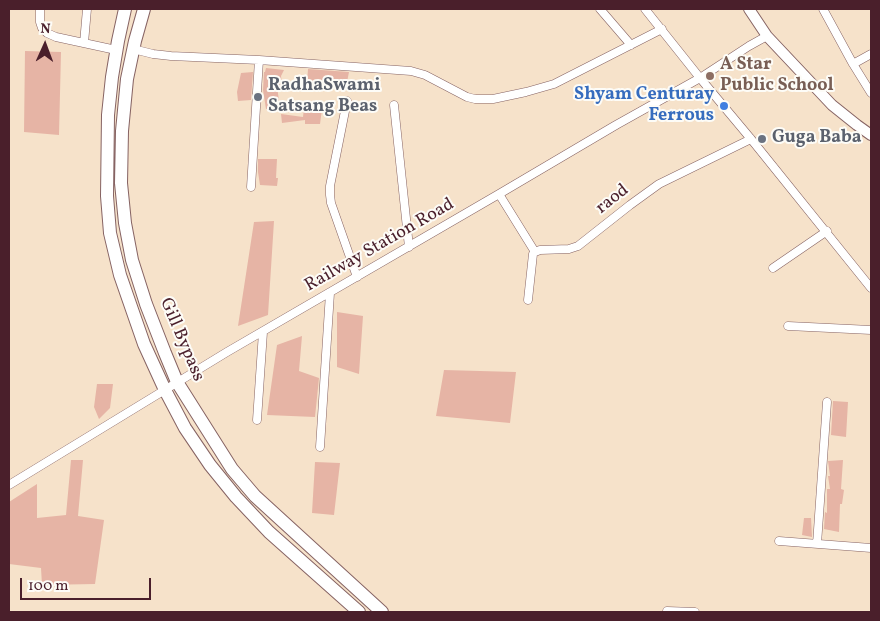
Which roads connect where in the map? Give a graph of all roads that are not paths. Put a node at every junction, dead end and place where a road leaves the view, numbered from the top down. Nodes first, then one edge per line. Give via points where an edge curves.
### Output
1 (40, 9) edge
2 (87, 9) edge
3 (125, 9) edge
4 (144, 9) edge
5 (600, 9) edge
6 (646, 9) edge
7 (748, 9) edge
8 (824, 9) edge
9 (662, 29) junction
10 (767, 36) junction
11 (84, 43) junction
12 (630, 45) junction
13 (133, 49) junction
14 (116, 50) junction
15 (871, 54) edge
16 (259, 60) junction
17 (853, 64) junction
18 (700, 78) junction
19 (871, 93) edge
20 (347, 101) dead end
21 (394, 105) dead end
22 (871, 135) edge
23 (752, 139) junction
24 (251, 186) dead end
25 (499, 194) junction
26 (826, 231) junction
27 (409, 247) junction
28 (535, 252) junction
29 (773, 268) dead end
30 (357, 277) junction
31 (871, 288) edge
32 (330, 293) junction
33 (528, 300) dead end
34 (788, 326) dead end
35 (871, 330) edge
36 (263, 332) junction
37 (177, 382) junction
38 (165, 390) junction
39 (826, 402) dead end
40 (257, 420) dead end
41 (320, 447) dead end
42 (9, 485) edge
43 (779, 541) dead end
44 (817, 544) junction
45 (871, 548) edge
46 (667, 611) dead end
47 (359, 612) edge
48 (382, 612) edge
49 (695, 612) edge

1 - 11 street via 40,22 46,33
2 - 11 street
3 - 14 main road, Gill Bypass
4 - 13 main road, Gill Bypass
5 - 12 street
6 - 9 street
7 - 10 street
8 - 17 street
9 - 12 street
9 - 18 street
10 - 18 street, Railway Station Road
10 - 22 street via 832,104
11 - 14 street
12 - 16 street via 554,84 493,99 467,97 411,70
13 - 16 street via 171,56
13 - 37 main road, Gill Bypass via 122,131 124,223 146,304
14 - 38 main road, Gill Bypass via 108,132 110,233 120,275 144,344
15 - 17 street
16 - 24 street
17 - 19 street
18 - 23 street
18 - 25 street, Railway Station Road
20 - 30 street via 330,195
21 - 27 street
23 - 26 street
23 - 28 street, raod via 659,184 578,246
25 - 27 street, Railway Station Road
25 - 28 street
26 - 29 street
26 - 31 street
27 - 30 street, Railway Station Road
28 - 33 street
30 - 32 street, Railway Station Road
32 - 36 street, Railway Station Road
32 - 41 street
34 - 35 street
36 - 37 street, Railway Station Road
36 - 40 street
37 - 38 street, Railway Station Road
37 - 48 main road, Gill Bypass via 232,469 255,496
38 - 42 street, Railway Station Road
38 - 47 main road, Gill Bypass via 185,428 236,497 269,532
39 - 44 street
43 - 44 street
44 - 45 street
46 - 49 street

